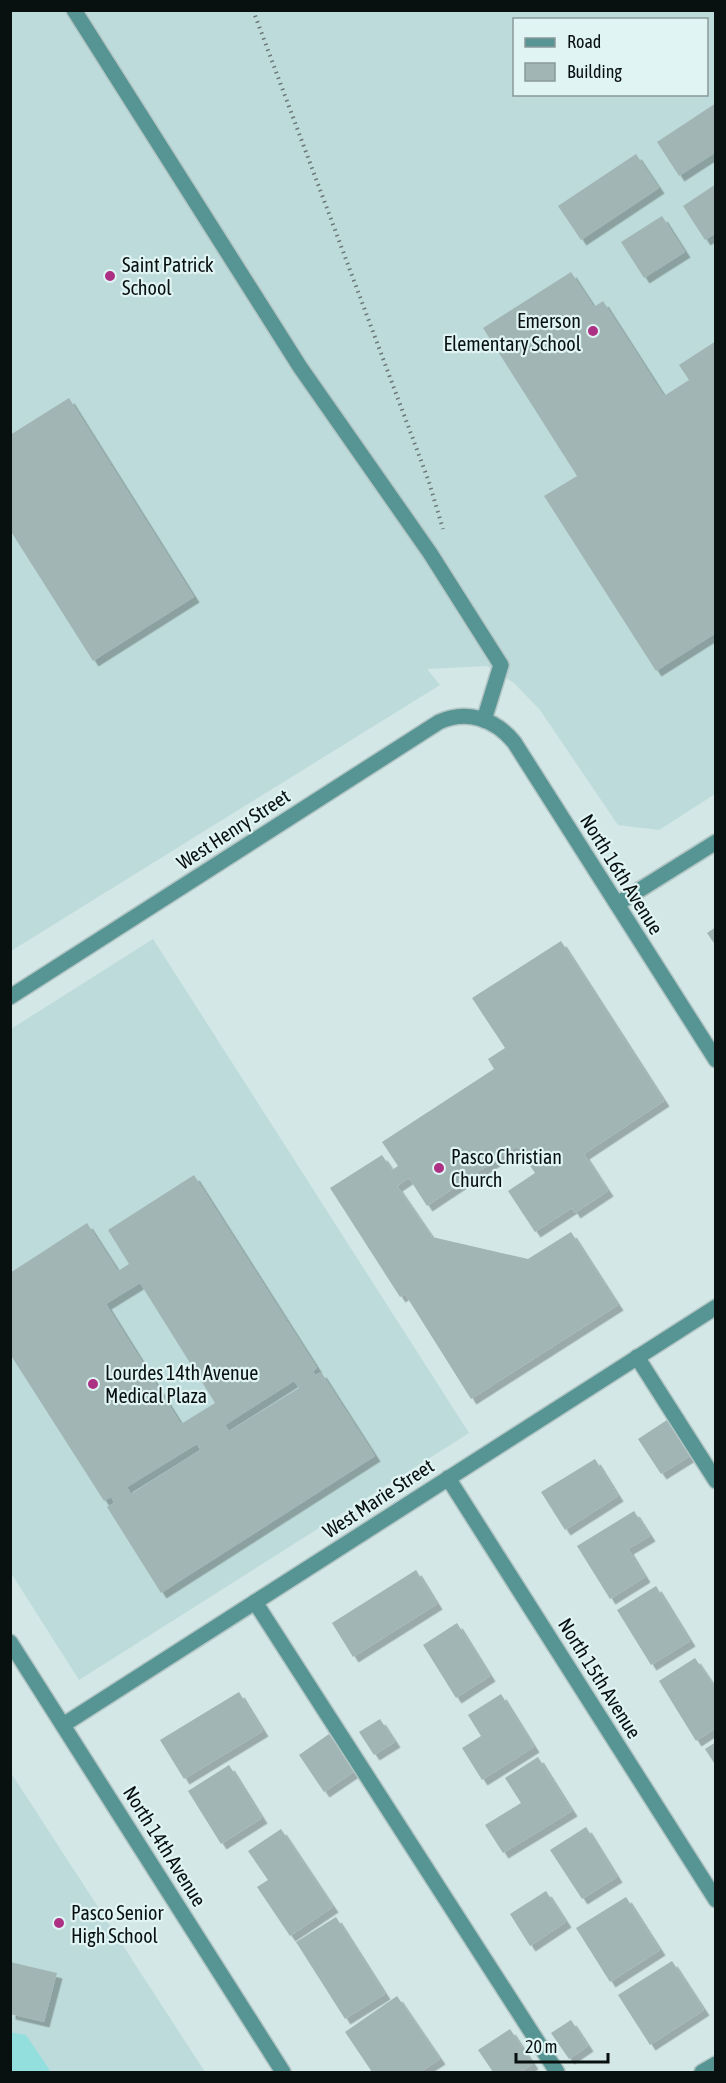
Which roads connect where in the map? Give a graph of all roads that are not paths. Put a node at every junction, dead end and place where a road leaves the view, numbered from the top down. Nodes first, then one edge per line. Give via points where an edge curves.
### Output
1 (74, 10) edge
2 (484, 720) junction
3 (716, 842) edge
4 (617, 904) junction
5 (10, 997) edge
6 (716, 1060) edge
7 (716, 1307) edge
8 (637, 1357) junction
9 (448, 1478) junction
10 (716, 1481) edge
11 (255, 1602) junction
12 (10, 1642) edge
13 (63, 1725) junction
14 (716, 1900) edge
15 (716, 2064) edge
16 (284, 2073) edge
17 (557, 2073) edge
18 (702, 2073) edge

1 - 2 street via 300,367 430,553 501,665
2 - 4 street, North 16th Avenue via 496,724 514,742
2 - 5 street, West Henry Street via 457,716 439,722
3 - 4 street
4 - 6 street, North 16th Avenue
7 - 8 street, West Marie Street
8 - 9 street, West Marie Street
8 - 10 street
9 - 11 street, West Marie Street
9 - 14 street, North 15th Avenue
11 - 13 street, West Marie Street
11 - 17 street
12 - 13 street, North 14th Avenue
13 - 16 street, North 14th Avenue
15 - 18 street

